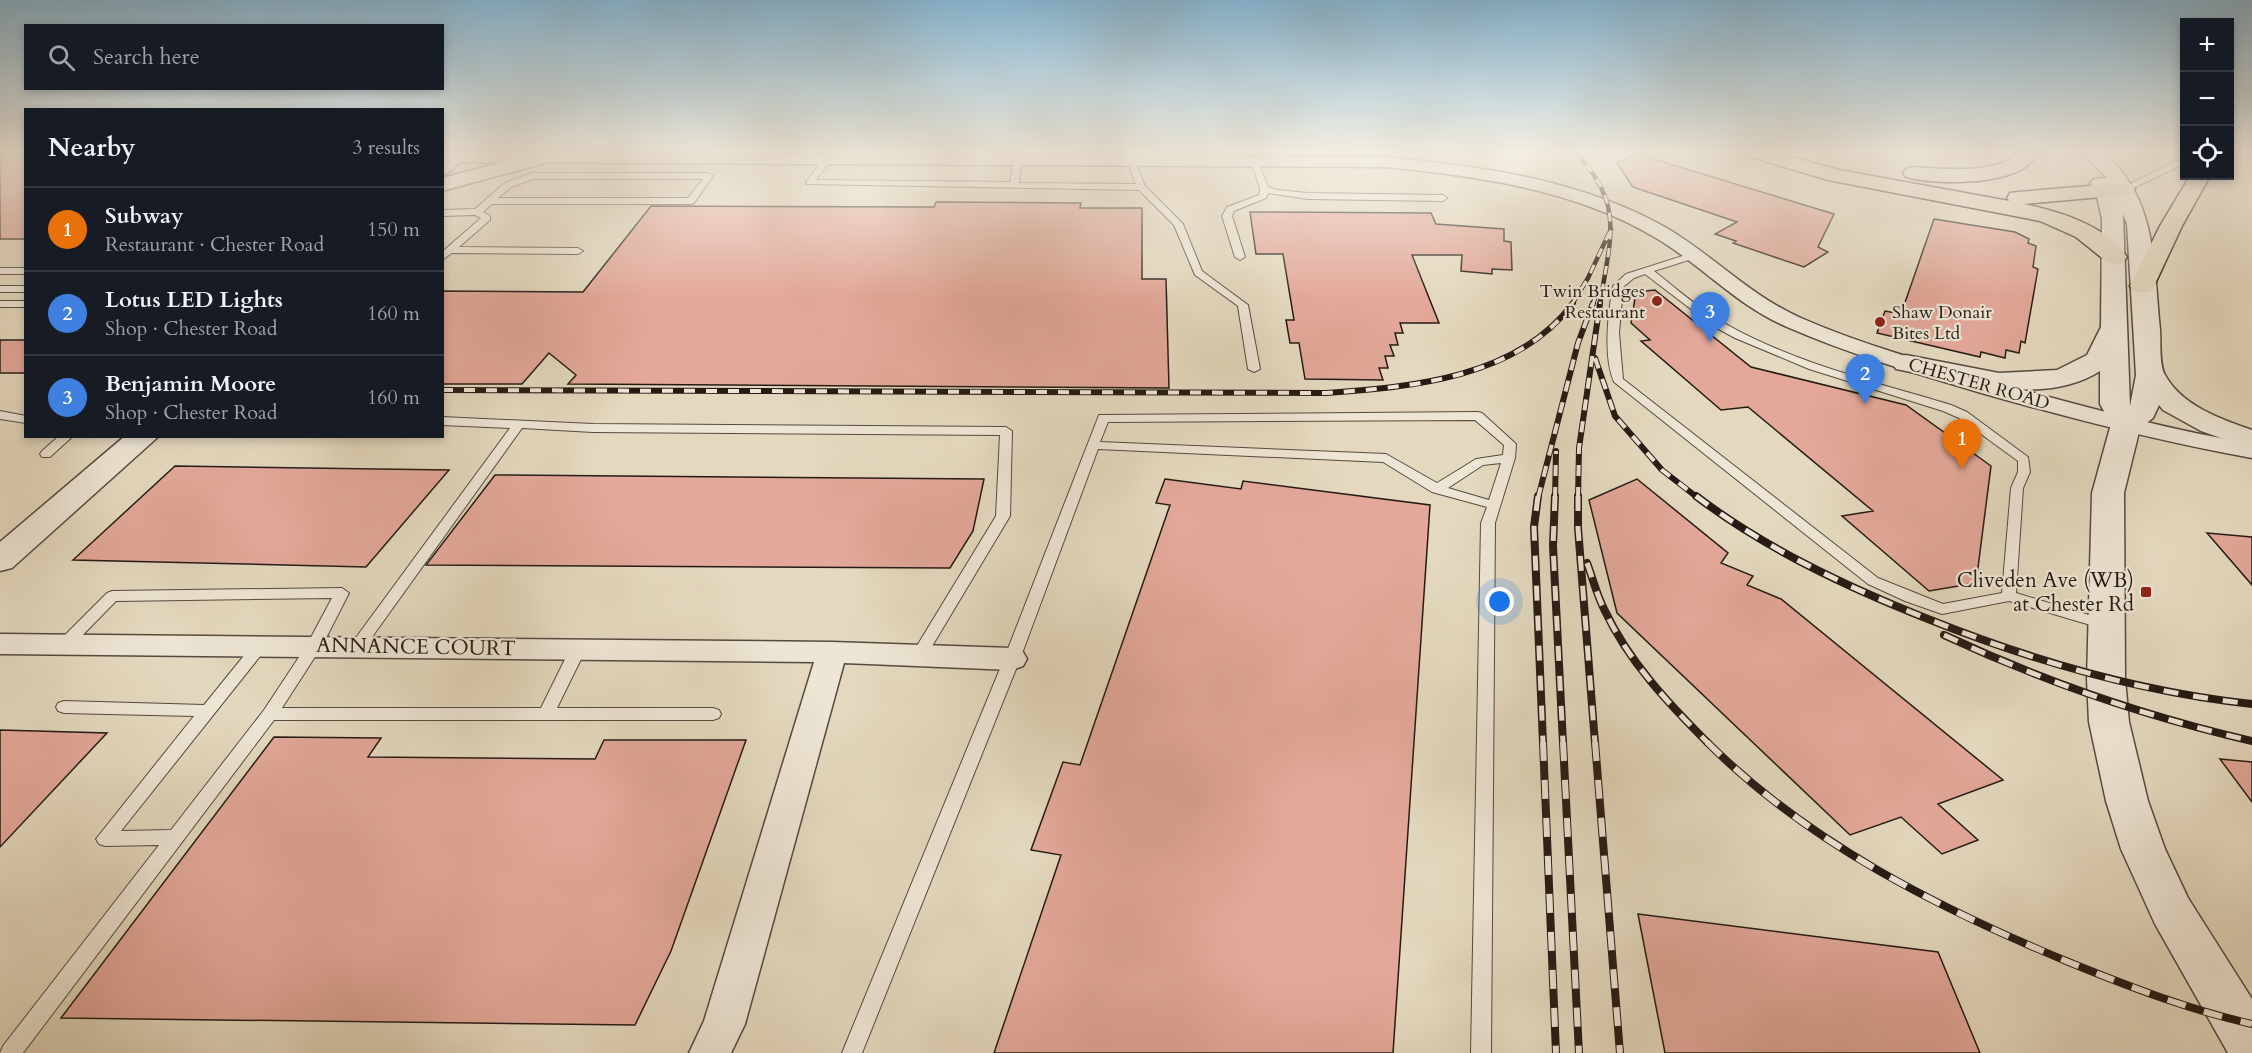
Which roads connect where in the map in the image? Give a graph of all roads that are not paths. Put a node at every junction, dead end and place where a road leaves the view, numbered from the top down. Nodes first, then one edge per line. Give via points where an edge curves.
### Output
1 (692, 200) edge
2 (1154, 200) edge
3 (1254, 200) edge
4 (1588, 200) edge
5 (1968, 200) edge
6 (2115, 200) edge
7 (2123, 200) edge
8 (2186, 200) edge
9 (490, 201) joint
10 (477, 212) junction
11 (444, 213) edge
12 (578, 251) dead end
13 (446, 253) edge
14 (1692, 256) junction
15 (1240, 257) dead end
16 (2115, 257) junction
17 (0, 271) edge
18 (24, 271) edge
19 (1647, 271) junction
20 (2142, 286) junction
21 (0, 289) edge
22 (24, 289) edge
23 (0, 304) edge
24 (24, 304) edge
25 (2115, 325) junction
26 (1906, 363) junction
27 (1254, 369) dead end
28 (2150, 375) junction
29 (0, 415) edge
30 (24, 420) edge
31 (444, 421) edge
32 (519, 424) junction
33 (2126, 424) junction
34 (65, 438) edge
35 (142, 438) edge
36 (2252, 440) edge
37 (1093, 445) junction
38 (2252, 451) edge
39 (46, 454) dead end
40 (1509, 458) junction
41 (1437, 489) junction
42 (1494, 505) junction
43 (0, 560) edge
44 (2009, 596) junction
45 (2107, 624) junction
46 (0, 644) edge
47 (65, 644) junction
48 (260, 646) junction
49 (314, 646) junction
50 (357, 647) junction
51 (578, 649) junction
52 (832, 652) junction
53 (920, 654) junction
54 (1012, 659) junction
55 (64, 707) dead end
56 (208, 711) junction
57 (270, 714) junction
58 (546, 714) junction
59 (713, 714) dead end
60 (174, 837) junction
61 (2252, 1049) edge
62 (10, 1053) edge
63 (710, 1053) edge
64 (852, 1053) edge
65 (1481, 1053) edge

1 - 9 lane
2 - 27 lane via 1178,224 1198,273 1244,305
3 - 15 lane via 1227,216
4 - 14 street, CHESTER ROAD via 1662,234
5 - 16 highway via 2055,218 2085,231
6 - 16 street
7 - 20 street via 2138,224
8 - 20 highway
9 - 10 lane
10 - 11 lane
10 - 13 lane via 487,218
12 - 13 lane
14 - 19 lane
14 - 26 street, CHESTER ROAD via 1762,307 1828,337
16 - 25 street
17 - 18 lane
19 - 44 lane via 1739,336 1813,367 1963,415 2024,460 2017,488
19 - 44 lane via 1630,276 1618,286 1613,316 1618,380 1874,581 1942,609
20 - 28 street
21 - 22 lane
23 - 24 lane
25 - 26 street via 2098,360 2061,378 1999,381
25 - 33 street via 2114,404
26 - 33 street, CHESTER ROAD
28 - 33 street via 2143,412
28 - 36 street via 2173,404 2211,426
29 - 30 lane
31 - 32 lane
32 - 50 lane
32 - 53 lane via 1006,431 1003,516
33 - 38 street, CHESTER ROAD
33 - 45 street via 2108,492
34 - 39 lane
35 - 43 street
37 - 40 lane via 1103,418 1478,416 1510,444
37 - 41 lane via 1386,458
37 - 54 lane
40 - 41 lane via 1480,462
40 - 42 lane
41 - 42 lane
42 - 65 lane via 1488,523
44 - 45 lane
45 - 61 street via 2109,722 2127,801 2143,849 2171,910
46 - 47 street, ANNANCE COURT
47 - 48 street, ANNANCE COURT
47 - 49 lane via 112,596 342,592
48 - 49 street, ANNANCE COURT
48 - 56 lane
49 - 50 street, ANNANCE COURT
49 - 57 lane
50 - 51 street, ANNANCE COURT
51 - 52 street, ANNANCE COURT
51 - 58 lane
52 - 53 street, ANNANCE COURT
52 - 63 street via 724,1024
53 - 54 street, ANNANCE COURT
54 - 64 lane
55 - 56 lane
56 - 60 lane via 105,839
57 - 58 lane
57 - 60 lane
58 - 59 lane
60 - 62 lane

